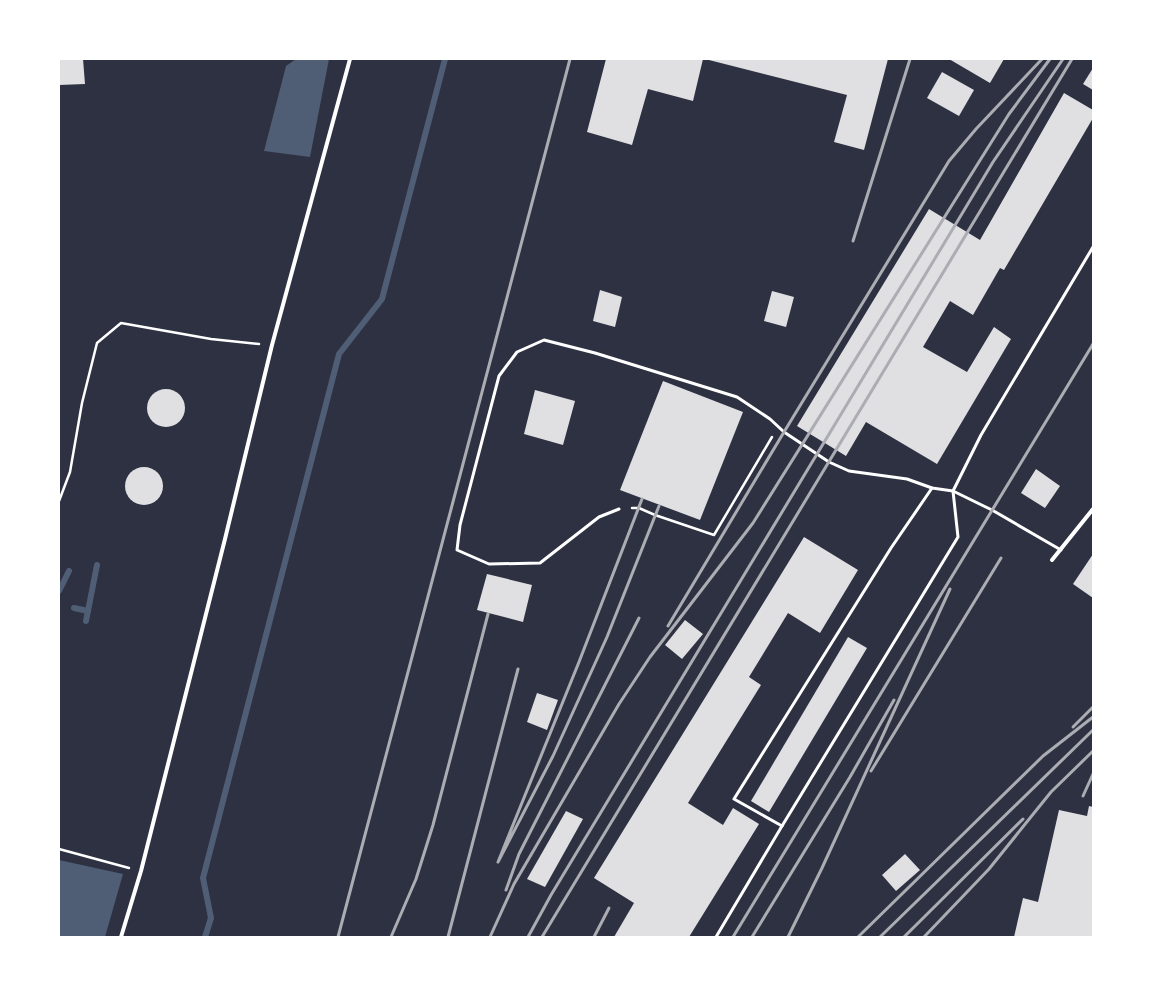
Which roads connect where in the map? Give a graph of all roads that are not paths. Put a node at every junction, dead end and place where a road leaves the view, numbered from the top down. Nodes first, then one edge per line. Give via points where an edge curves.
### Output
1 (350, 59) edge
2 (1093, 247) edge
3 (932, 488) junction
4 (953, 491) junction
5 (619, 509) road end
6 (1093, 509) edge
7 (1061, 550) junction
8 (1052, 560) dead end
9 (782, 826) junction
10 (121, 937) edge
11 (716, 937) edge

1 - 10 street via 272,345 141,871
2 - 4 lane via 981,435
3 - 4 lane
3 - 5 lane via 907,479 849,471 829,462 737,397 544,340 517,352 499,376 460,525 457,550 489,564 540,563 599,516
3 - 9 lane via 891,548 734,799
4 - 7 lane via 992,510
4 - 9 lane via 958,537
6 - 7 street
7 - 8 street
9 - 11 lane

